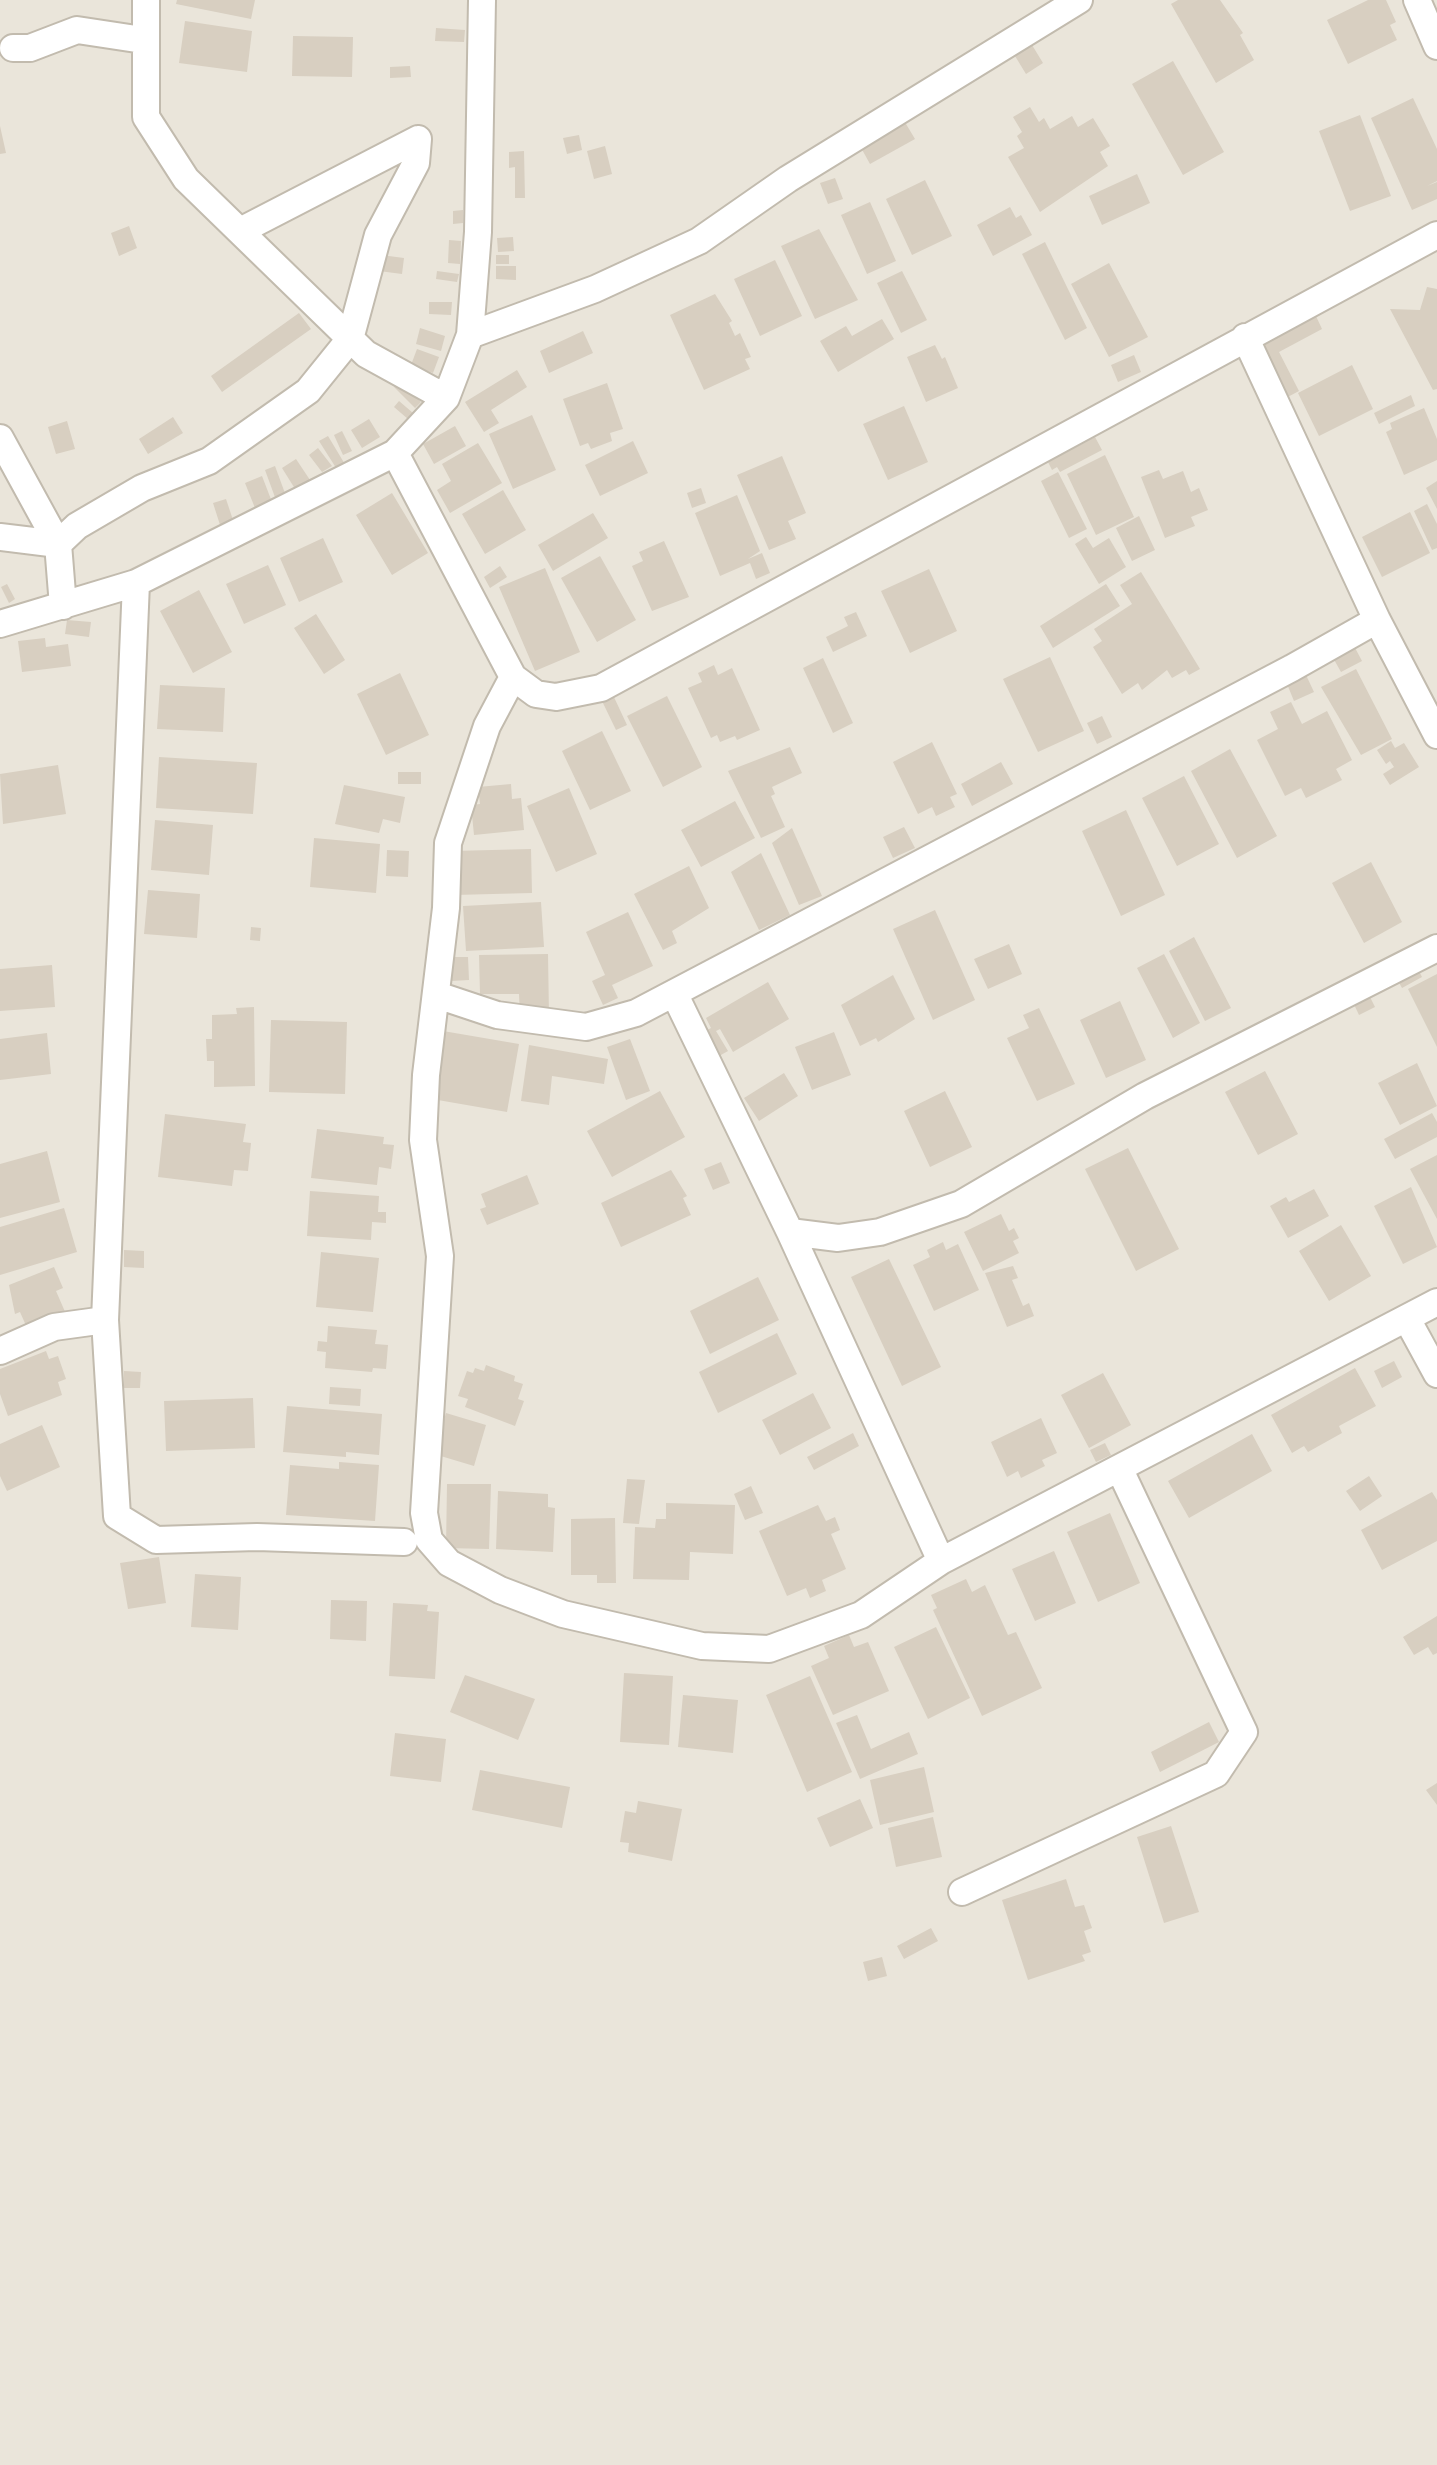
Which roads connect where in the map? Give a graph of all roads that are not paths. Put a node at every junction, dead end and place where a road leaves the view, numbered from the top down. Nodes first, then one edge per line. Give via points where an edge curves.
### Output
1 (146, 0) edge
2 (482, 0) edge
3 (1079, 0) edge
4 (1417, 0) edge
5 (143, 40) junction
6 (1437, 46) edge
7 (13, 48) dead end
8 (240, 231) junction
9 (1437, 235) edge
10 (470, 335) junction
11 (1245, 337) junction
12 (350, 339) junction
13 (446, 398) junction
14 (0, 438) edge
15 (395, 453) junction
16 (0, 537) edge
17 (58, 544) junction
18 (136, 583) junction
19 (63, 606) junction
20 (1377, 620) junction
21 (0, 624) edge
22 (513, 677) junction
23 (1437, 735) edge
24 (1437, 948) edge
25 (437, 995) junction
26 (675, 995) junction
27 (790, 1232) junction
28 (1437, 1302) edge
29 (1407, 1319) junction
30 (105, 1320) junction
31 (0, 1351) edge
32 (1437, 1374) edge
33 (1120, 1470) junction
34 (404, 1542) dead end
35 (941, 1561) junction
36 (962, 1892) dead end

1 - 5 street
2 - 10 street via 478,232
3 - 10 street via 788,179 699,241 595,289
4 - 6 street
5 - 7 street via 77,30 30,48
5 - 8 street via 146,117 186,179
8 - 12 street
8 - 12 street via 418,139 416,163 378,235
9 - 11 street
10 - 13 street
11 - 20 street
11 - 22 street via 601,688 556,697 536,694
12 - 13 street via 366,354
12 - 17 street via 308,391 209,461 142,488 77,526
13 - 15 street
14 - 17 street
15 - 18 street
15 - 22 street
16 - 17 street
17 - 19 street
18 - 19 street
18 - 30 street
19 - 21 street
20 - 23 street
20 - 26 street
22 - 25 street via 487,726 448,843
24 - 27 street via 1145,1096 961,1204 880,1232 838,1238
25 - 26 street via 497,1015 586,1027
25 - 35 street via 423,1140 440,1256 424,1513 429,1540 449,1563 563,1614 716,1647 769,1649 861,1615
26 - 27 street
27 - 35 street
28 - 29 street
29 - 32 street
29 - 33 street
30 - 31 street via 54,1327
30 - 34 street via 117,1516 156,1540
33 - 35 street
33 - 36 street via 1244,1732 1216,1774

